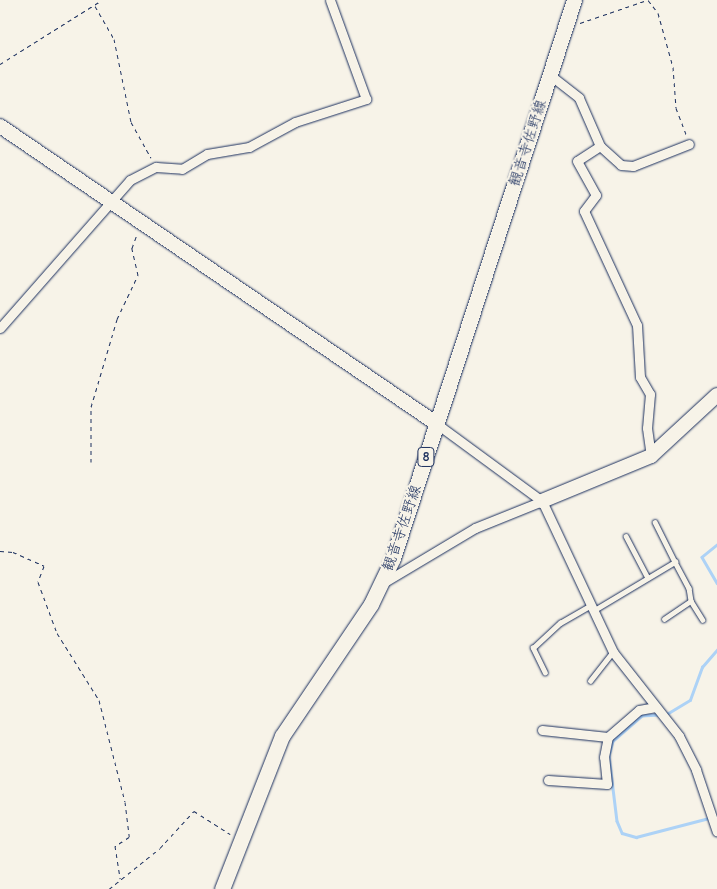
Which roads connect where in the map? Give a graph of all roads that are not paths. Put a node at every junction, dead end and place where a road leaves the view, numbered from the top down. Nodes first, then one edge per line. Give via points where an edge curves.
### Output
1 (330, 0) edge
2 (574, 0) edge
3 (550, 75) junction
4 (0, 126) edge
5 (690, 144) road end
6 (600, 146) junction
7 (109, 202) junction
8 (0, 328) edge
9 (717, 395) edge
10 (436, 424) junction
11 (651, 456) junction
12 (542, 501) junction
13 (655, 522) dead end
14 (626, 536) dead end
15 (675, 562) junction
16 (648, 578) junction
17 (382, 583) junction
18 (691, 601) junction
19 (592, 608) junction
20 (664, 619) dead end
21 (703, 620) dead end
22 (613, 652) junction
23 (544, 673) dead end
24 (590, 681) dead end
25 (656, 707) junction
26 (542, 730) dead end
27 (608, 737) junction
28 (548, 780) dead end
29 (717, 832) edge
30 (222, 889) edge

1 - 7 street via 366,99 295,122 249,147 207,154 182,169 156,167 130,180
2 - 3 main road, 観音寺佐野線 / 8
3 - 6 street via 579,98
3 - 10 main road, 観音寺佐野線 / 8
4 - 7 street
5 - 6 street via 633,166 621,165
6 - 11 street via 577,161 596,195 584,211 637,325 640,377 650,394 647,428
7 - 8 street
7 - 10 street
9 - 11 street
10 - 12 street
10 - 17 main road, 観音寺佐野線 / 8
11 - 12 street
12 - 17 street via 475,528
12 - 19 street
13 - 15 lane
14 - 16 lane
15 - 16 lane
15 - 18 lane via 689,588
16 - 19 lane
17 - 30 main road, 観音寺佐野線 / 8 via 282,736
18 - 20 lane
18 - 21 lane
19 - 22 street
19 - 23 lane via 560,622 533,648
22 - 24 lane
22 - 25 street
25 - 27 street via 639,710
25 - 29 street via 679,736 692,762
26 - 27 street
27 - 28 street via 604,757 607,784

